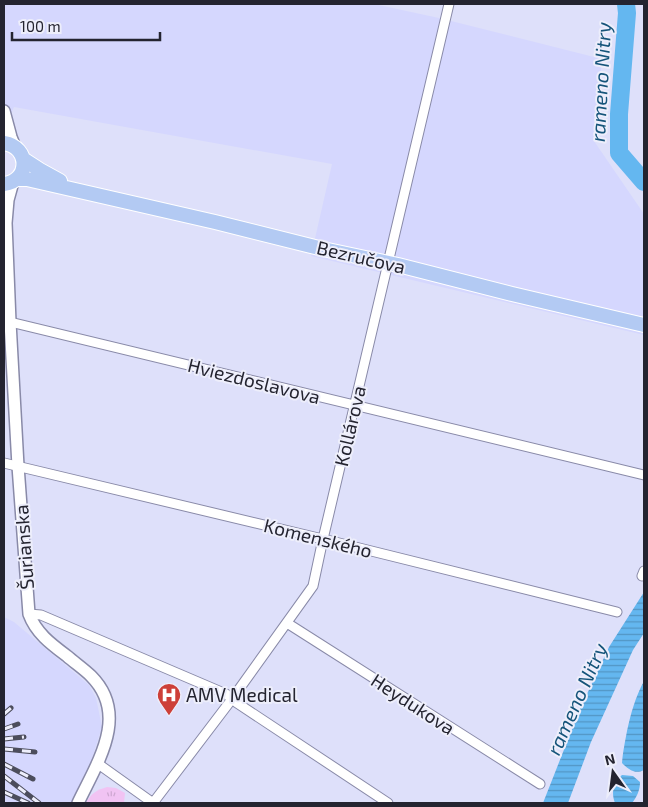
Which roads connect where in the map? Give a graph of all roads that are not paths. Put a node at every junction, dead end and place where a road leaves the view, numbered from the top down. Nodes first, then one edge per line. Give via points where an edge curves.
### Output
1 (449, 4) edge
2 (4, 111) edge
3 (9, 145) edge
4 (23, 159) junction
5 (11, 181) edge
6 (78, 191) junction
7 (5, 219) edge
8 (388, 263) junction
9 (10, 322) junction
10 (644, 325) edge
11 (354, 406) junction
12 (4, 463) edge
13 (18, 466) junction
14 (644, 475) edge
15 (323, 540) junction
16 (617, 612) dead end
17 (29, 614) junction
18 (287, 623) junction
19 (232, 699) junction
20 (97, 763) junction
21 (540, 784) dead end
22 (78, 803) edge
23 (153, 803) edge
24 (388, 803) edge

1 - 8 street, Kollárova
2 - 3 street
3 - 4 main road, Bezručova via 19,150
4 - 5 main road via 23,170
4 - 6 main road, Bezručova
5 - 6 main road, Bezručova via 27,179
5 - 7 street, Šurianska
6 - 8 main road, Bezručova
7 - 9 street, Šurianska
8 - 10 main road, Bezručova
8 - 11 street, Kollárova
9 - 11 street, Hviezdoslavova
9 - 13 street, Šurianska
11 - 14 street, Hviezdoslavova
11 - 15 street, Kollárova
12 - 13 street, Komenského
13 - 15 street, Komenského
13 - 17 street, Šurianska
15 - 16 street, Komenského
15 - 18 street, Kollárova via 313,586
17 - 19 street via 41,615
17 - 20 street, Šurianska via 42,635 91,676 103,692 109,711 109,726
18 - 19 street, Kollárova
18 - 21 street, Heydukova
19 - 23 street, Kollárova
19 - 24 street
20 - 22 street, Šurianska
20 - 23 street, Kollárova

